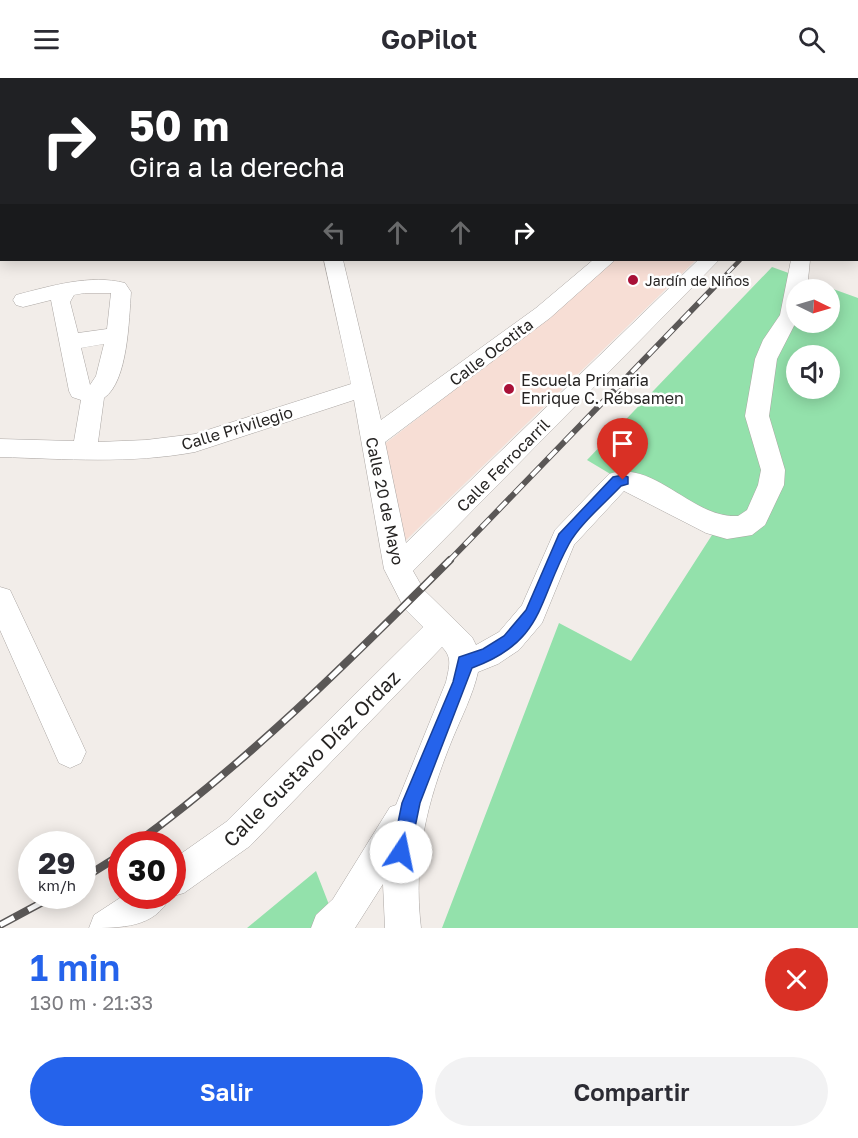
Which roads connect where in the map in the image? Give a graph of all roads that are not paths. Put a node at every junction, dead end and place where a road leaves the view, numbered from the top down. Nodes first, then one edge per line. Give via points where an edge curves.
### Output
1 (333, 261) edge
2 (604, 261) edge
3 (708, 261) edge
4 (801, 261) edge
5 (798, 279) edge
6 (65, 292) junction
7 (23, 300) dead end
8 (786, 322) edge
9 (116, 335) junction
10 (69, 342) junction
11 (363, 388) junction
12 (93, 394) junction
13 (372, 440) junction
14 (0, 448) edge
15 (85, 450) junction
16 (398, 569) junction
17 (0, 599) edge
18 (442, 627) junction
19 (465, 663) junction
20 (70, 752) dead end
21 (411, 803) junction
22 (186, 871) edge
23 (138, 909) edge
24 (119, 925) edge
25 (330, 928) edge
26 (403, 928) edge

1 - 11 street, Calle 20 de Mayo
2 - 13 street, Calle Ocotita via 543,313
3 - 16 street, Calle Ferrocarril
4 - 5 street
6 - 7 street
6 - 9 street via 108,285 118,288 121,292
6 - 10 street via 60,302
8 - 19 street via 774,340 764,368 757,416 773,470 771,485 756,517 743,527 715,525 631,481 618,481 564,538 532,614 509,641
9 - 10 street
9 - 12 street via 104,385
10 - 12 street via 80,391
11 - 13 street, Calle 20 de Mayo
11 - 15 street, Calle Privilegio via 195,443 141,452
12 - 15 street
13 - 16 street, Calle 20 de Mayo
14 - 15 street, Calle Privilegio
16 - 18 street, Calle 20 de Mayo via 414,599
17 - 20 street
18 - 19 street, Calle 20 de Mayo via 462,647
18 - 22 street, Calle Gustavo Díaz Ordaz via 238,834
19 - 21 street via 461,682
21 - 25 street via 346,912
21 - 26 street via 398,882
23 - 24 street

